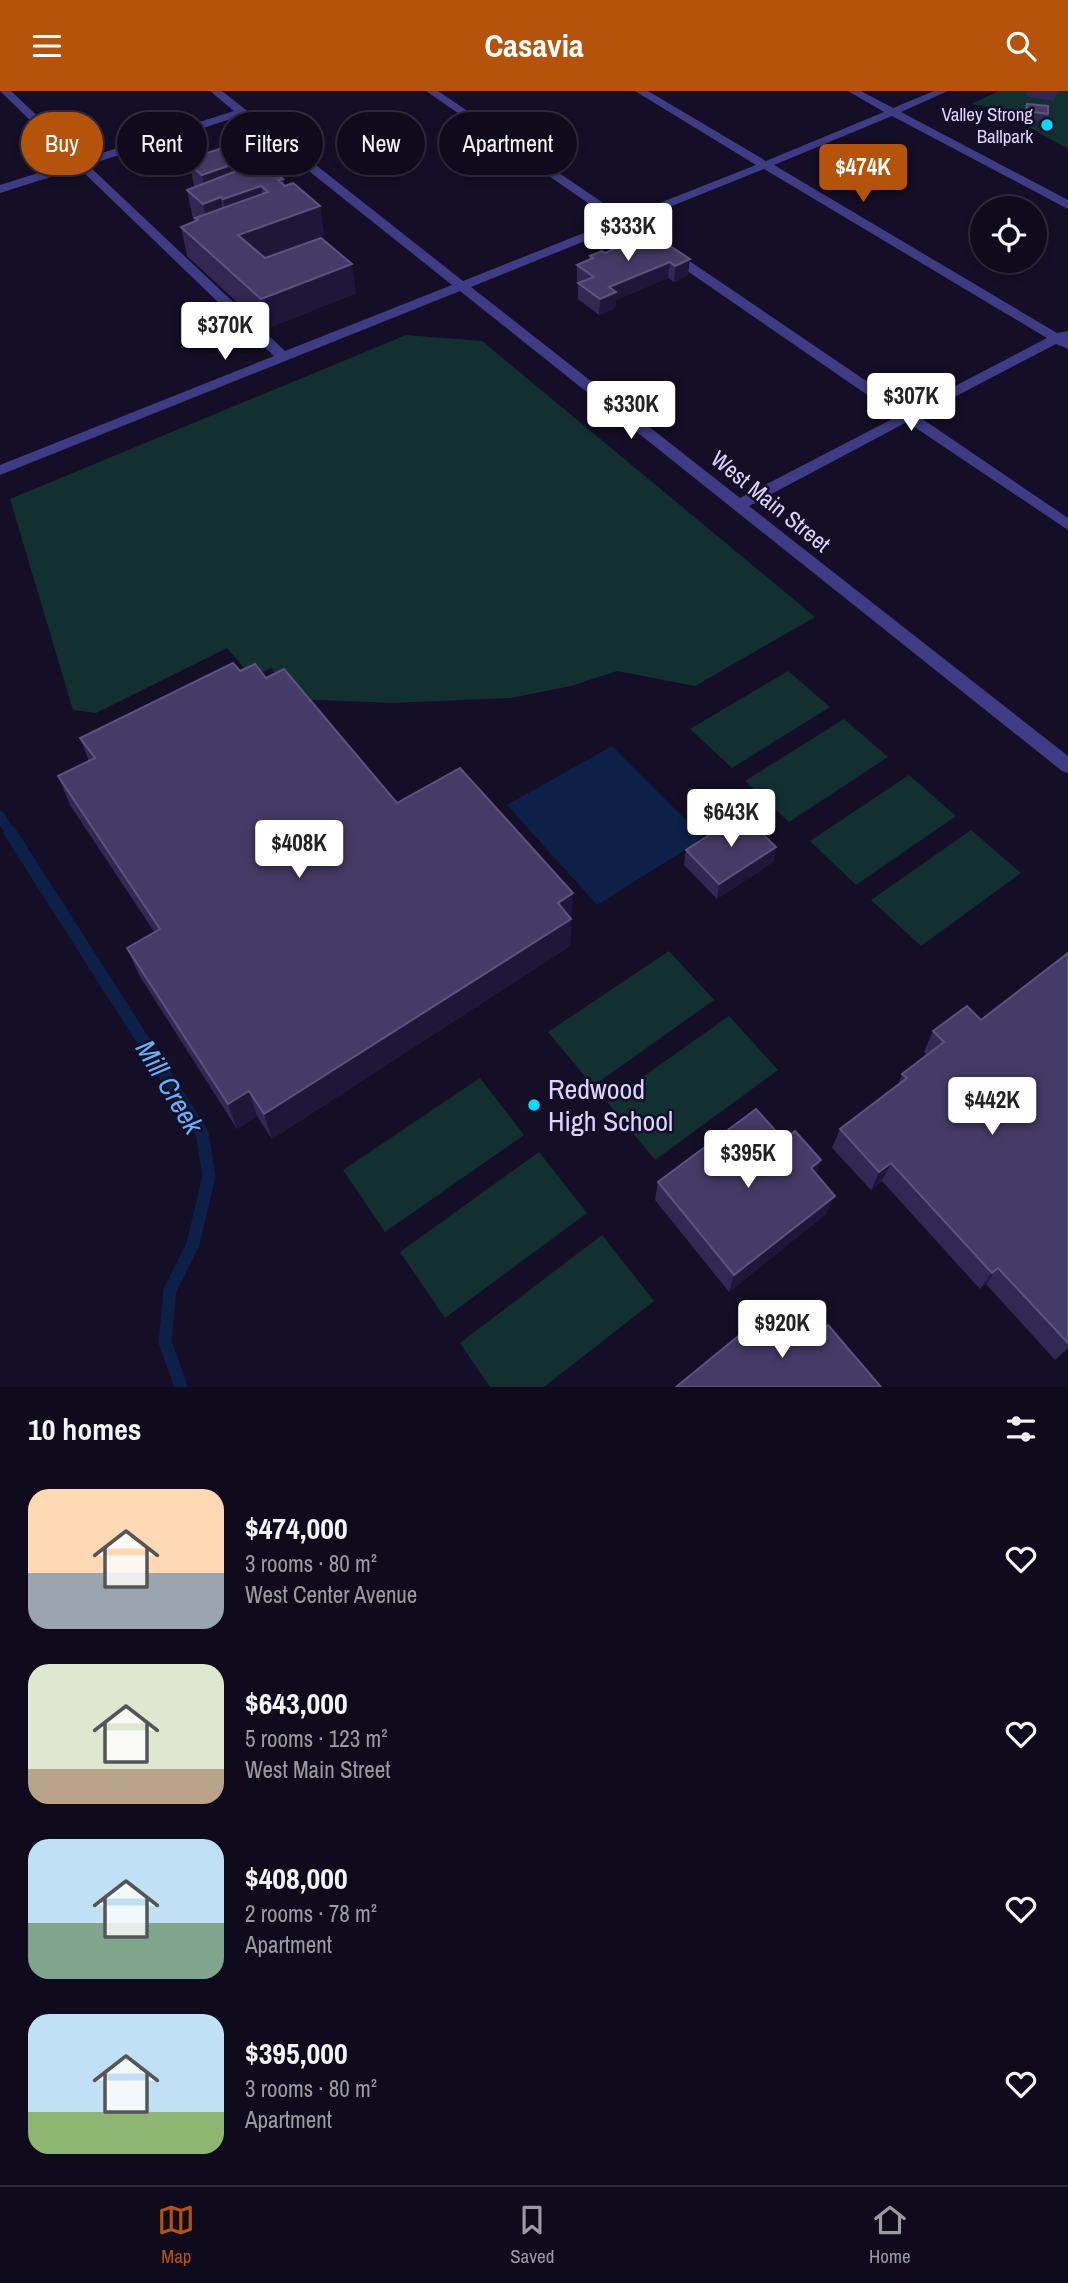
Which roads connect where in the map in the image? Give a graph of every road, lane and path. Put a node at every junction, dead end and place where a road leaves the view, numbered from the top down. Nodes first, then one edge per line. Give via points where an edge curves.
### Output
1 (5, 91) edge
2 (215, 91) edge
3 (430, 91) edge
4 (640, 91) edge
5 (853, 91) edge
6 (943, 91) edge
7 (892, 111) junction
8 (27, 112) edge
9 (241, 112) edge
10 (221, 120) edge
11 (103, 156) edge
12 (765, 165) junction
13 (44, 175) edge
14 (94, 175) edge
15 (322, 175) edge
16 (0, 189) edge
17 (1068, 205) edge
18 (621, 222) junction
19 (464, 285) junction
20 (1064, 338) edge
21 (283, 357) junction
22 (907, 416) junction
23 (0, 470) edge
24 (739, 505) junction
25 (1068, 525) edge
26 (1068, 766) edge

1 - 8 street
2 - 9 street, West Main Street
3 - 18 street
4 - 12 street
5 - 7 street
6 - 7 street
7 - 12 street
7 - 17 street
10 - 11 street
12 - 18 street
12 - 20 street
13 - 16 street
14 - 21 street
15 - 19 street, West Main Street
18 - 19 street
18 - 22 street
19 - 21 street
19 - 24 street, West Main Street
20 - 22 street
21 - 23 street
22 - 24 street
22 - 25 street
24 - 26 street, West Main Street

